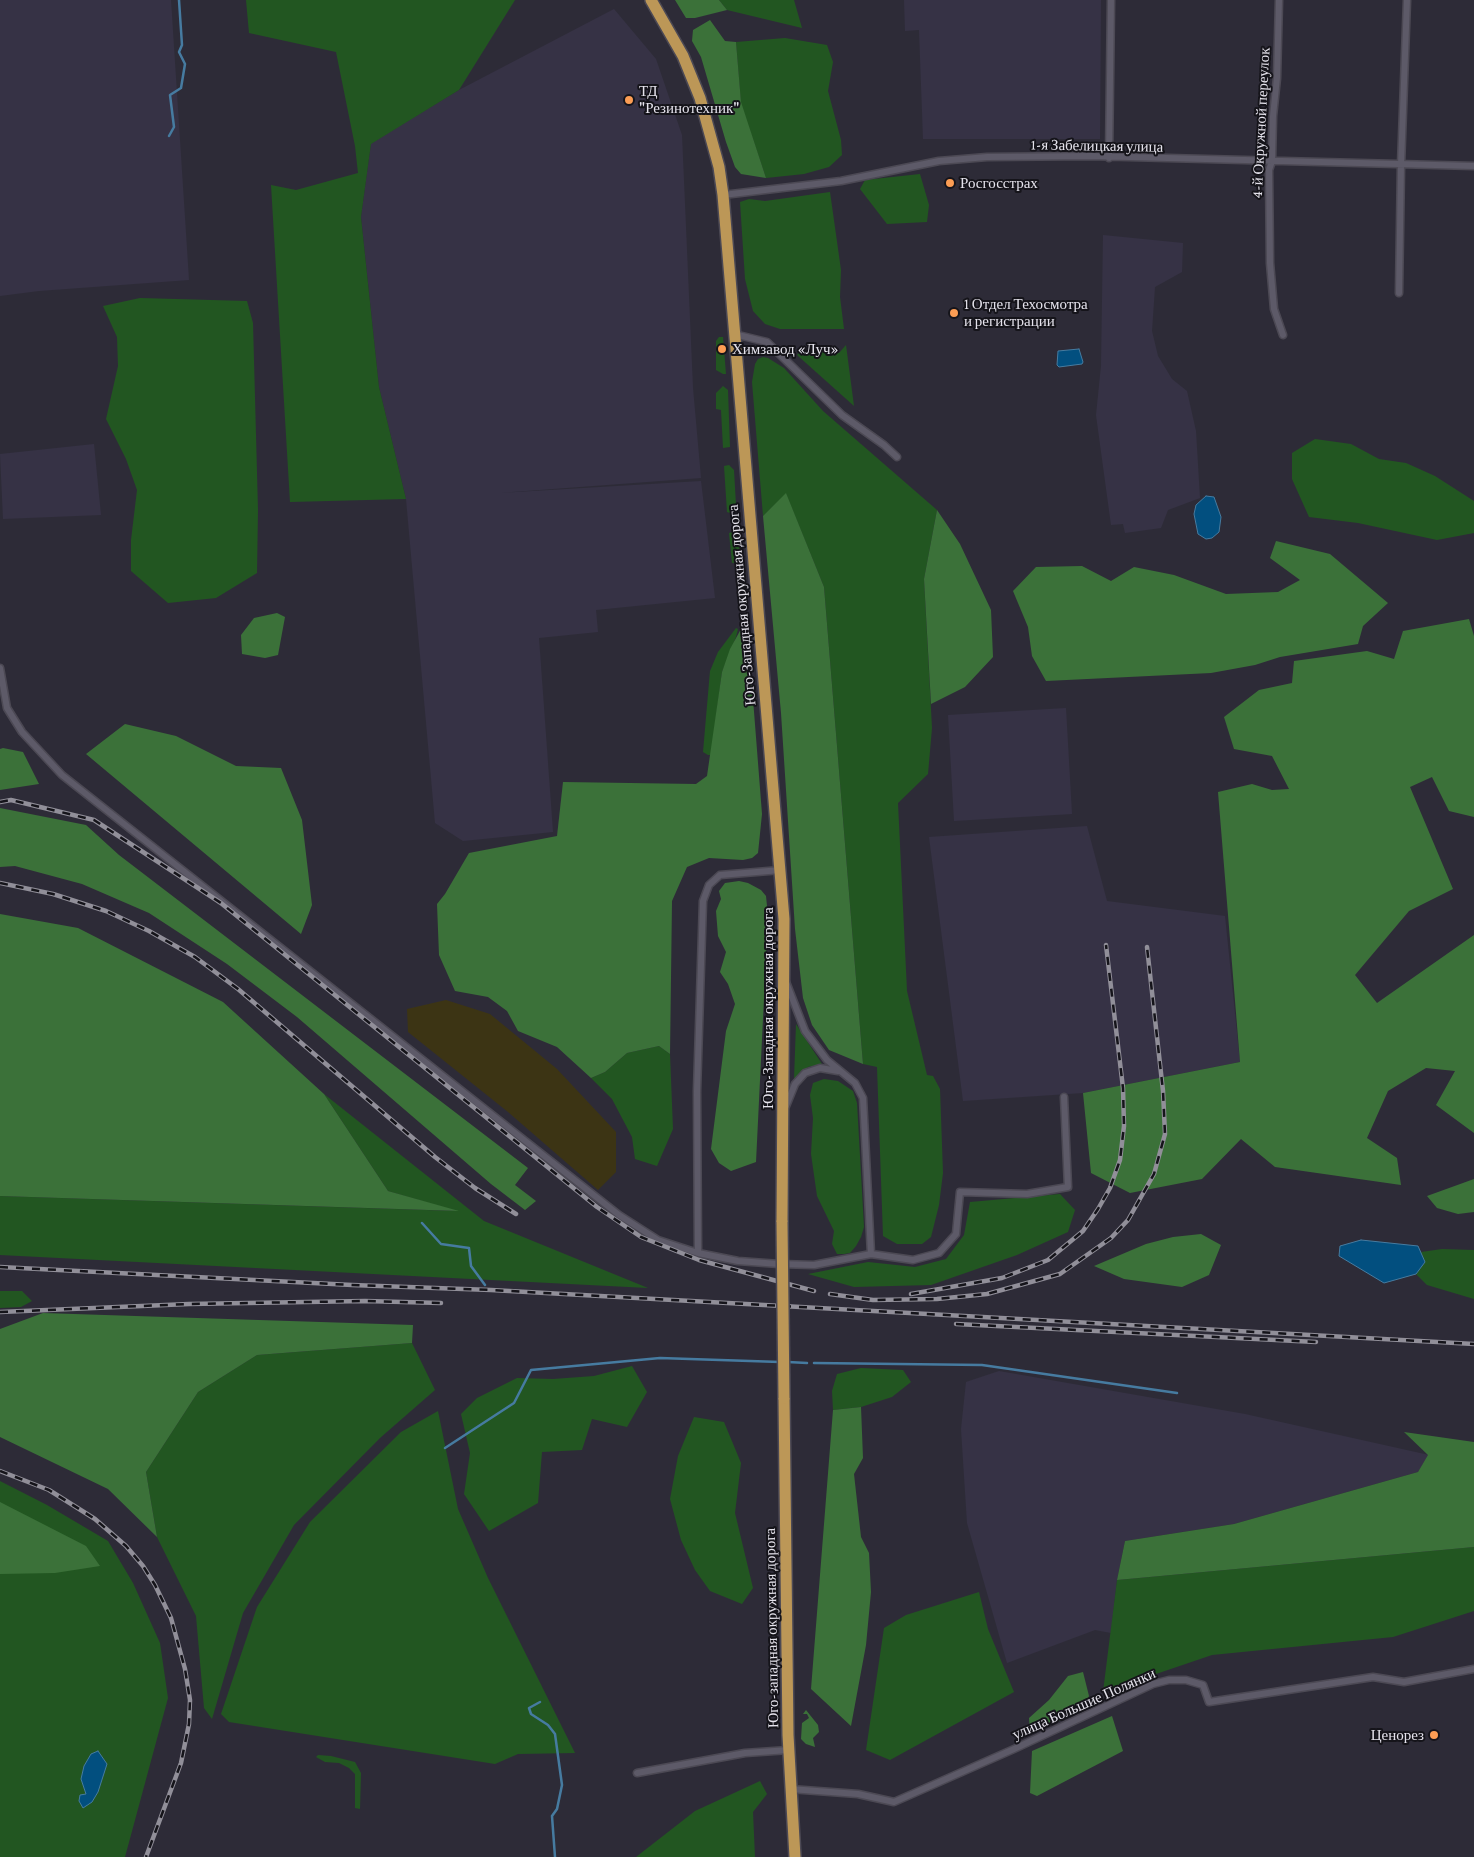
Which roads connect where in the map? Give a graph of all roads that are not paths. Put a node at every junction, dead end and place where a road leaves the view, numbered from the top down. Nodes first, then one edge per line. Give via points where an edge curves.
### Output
1 (651, 0) edge
2 (1111, 0) edge
3 (1279, 0) edge
4 (1407, 0) edge
5 (1109, 158) junction
6 (1272, 161) junction
7 (1401, 164) junction
8 (1474, 166) edge
9 (723, 195) junction
10 (1399, 292) dead end
11 (734, 334) junction
12 (1283, 335) dead end
13 (898, 457) dead end
14 (0, 668) edge
15 (781, 870) junction
16 (784, 976) junction
17 (839, 1071) junction
18 (1064, 1097) dead end
19 (783, 1114) junction
20 (698, 1253) junction
21 (870, 1254) junction
22 (784, 1398) joint
23 (1474, 1669) edge
24 (789, 1750) junction
25 (637, 1773) dead end
26 (790, 1789) junction
27 (795, 1857) edge

1 - 9 highway, Юго-Западная окружная дорога via 683,56 695,85 714,148
2 - 5 street
3 - 6 street, 4-й Окружной переулок
4 - 7 street
5 - 6 street, 1-я Забелицкая улица
5 - 9 street, 1-я Забелицкая улица via 987,157 939,161 842,181
6 - 7 street, 1-я Забелицкая улица
6 - 12 street, 4-й Окружной переулок via 1269,170 1270,263 1274,309
7 - 8 street, 1-я Забелицкая улица
7 - 10 street
9 - 11 highway, Юго-Западная окружная дорога
11 - 13 street via 767,342 842,415
11 - 15 highway, Юго-Западная окружная дорога
14 - 20 street via 7,708 22,732 62,774 619,1215 658,1240
15 - 16 highway, Юго-Западная окружная дорога
15 - 20 street via 720,875 709,885 703,901 697,1091
16 - 17 street via 805,1031
16 - 19 highway, Юго-Западная окружная дорога
17 - 19 street via 820,1068 805,1073 795,1084
17 - 21 street via 855,1083 863,1098
18 - 21 street via 1068,1187 1027,1194 960,1192 956,1234 939,1253 913,1260
19 - 22 highway, Юго-Западная окружная дорога, bridge
20 - 21 street via 738,1261 814,1265
22 - 24 highway, Юго-западная окружная дорога
23 - 26 street, улица Большие Полянки via 1404,1682 1364,1678 1209,1702 1203,1685 1169,1680 1153,1684 894,1802 858,1794
24 - 25 street via 745,1753
24 - 26 highway, Юго-западная окружная дорога
26 - 27 highway, Юго-западная окружная дорога

